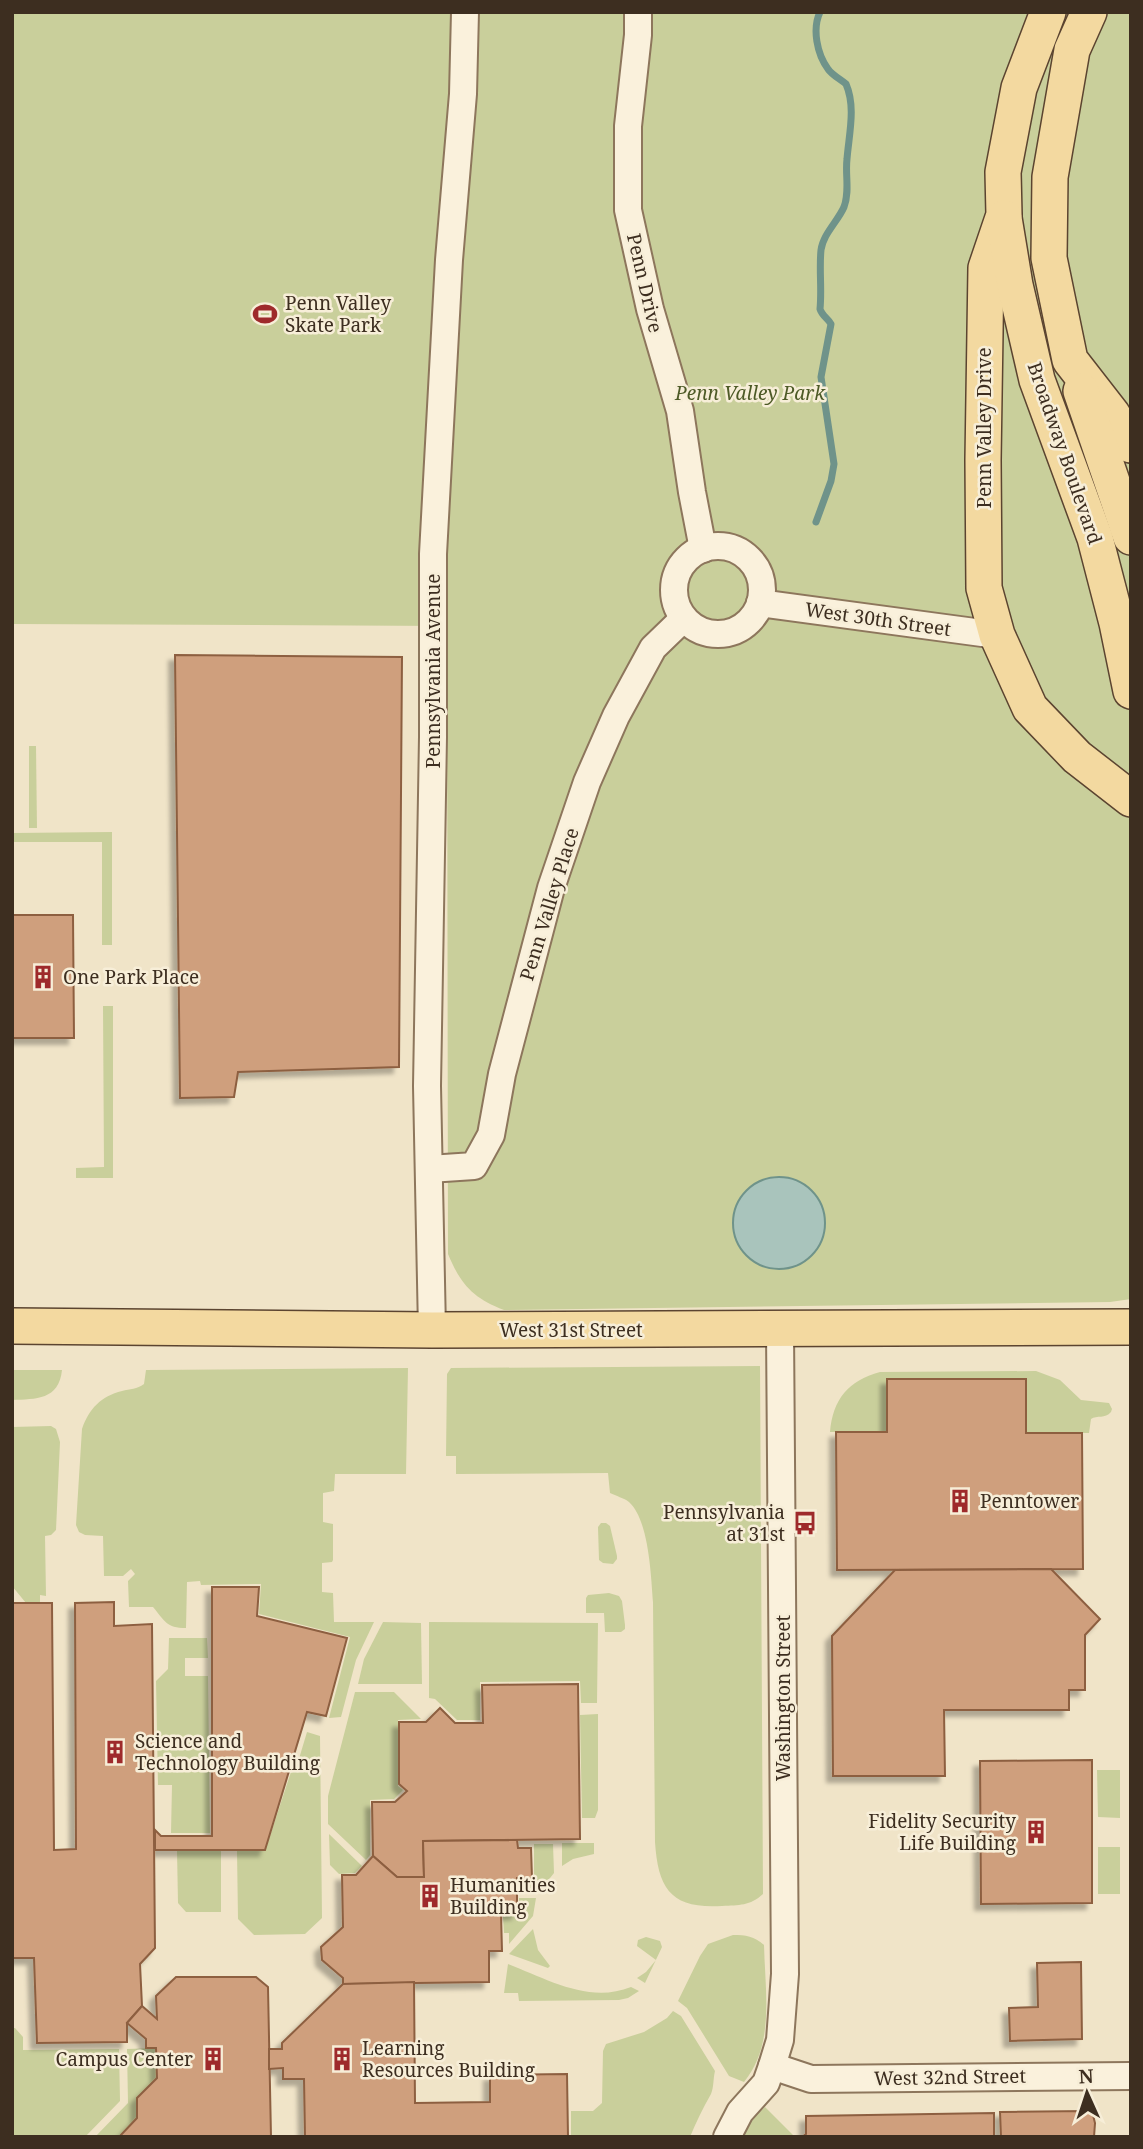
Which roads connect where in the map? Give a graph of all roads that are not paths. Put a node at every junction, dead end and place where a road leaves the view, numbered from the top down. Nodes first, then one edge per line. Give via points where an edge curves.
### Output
1 (465, 12) edge
2 (638, 12) edge
3 (1048, 12) edge
4 (1089, 12) edge
5 (1004, 215) junction
6 (1070, 360) junction
7 (1131, 445) edge
8 (1131, 537) edge
9 (704, 549) junction
10 (760, 603) junction
11 (683, 619) junction
12 (997, 635) junction
13 (1131, 691) edge
14 (1131, 800) edge
15 (429, 1169) junction
16 (12, 1326) edge
17 (1131, 1327) edge
18 (432, 1330) junction
19 (780, 1330) junction
20 (772, 2066) junction
21 (1131, 2076) edge
22 (727, 2137) edge

1 - 15 street, Pennsylvania Avenue via 433,554
2 - 9 street, Penn Drive via 628,126 628,210 680,411
3 - 5 main road, Penn Valley Drive via 1018,88 1003,172
4 - 6 main road via 1072,50 1050,177 1049,258
5 - 12 main road, Penn Valley Drive via 986,268 984,588
5 - 13 main road, Broadway Boulevard via 1037,380 1094,538
6 - 7 main road
6 - 8 main road, Broadway Boulevard
9 - 10 street via 723,545 753,561 764,590
9 - 11 street via 689,555 677,570 674,599
10 - 11 street via 745,626 729,634 711,634
10 - 12 street, West 30th Street
11 - 15 street, Penn Valley Place via 653,648 587,782 551,887 502,1074 491,1135 474,1166
12 - 14 main road, Penn Valley Drive via 1030,708 1077,758
15 - 18 street, Pennsylvania Avenue
16 - 18 main road, West 31st Street
17 - 19 main road, West 31st Street
18 - 19 main road, West 31st Street
19 - 20 street, Washington Street via 785,1974 780,2040
20 - 21 street, West 32nd Street via 811,2079
20 - 22 street via 766,2083 740,2112

